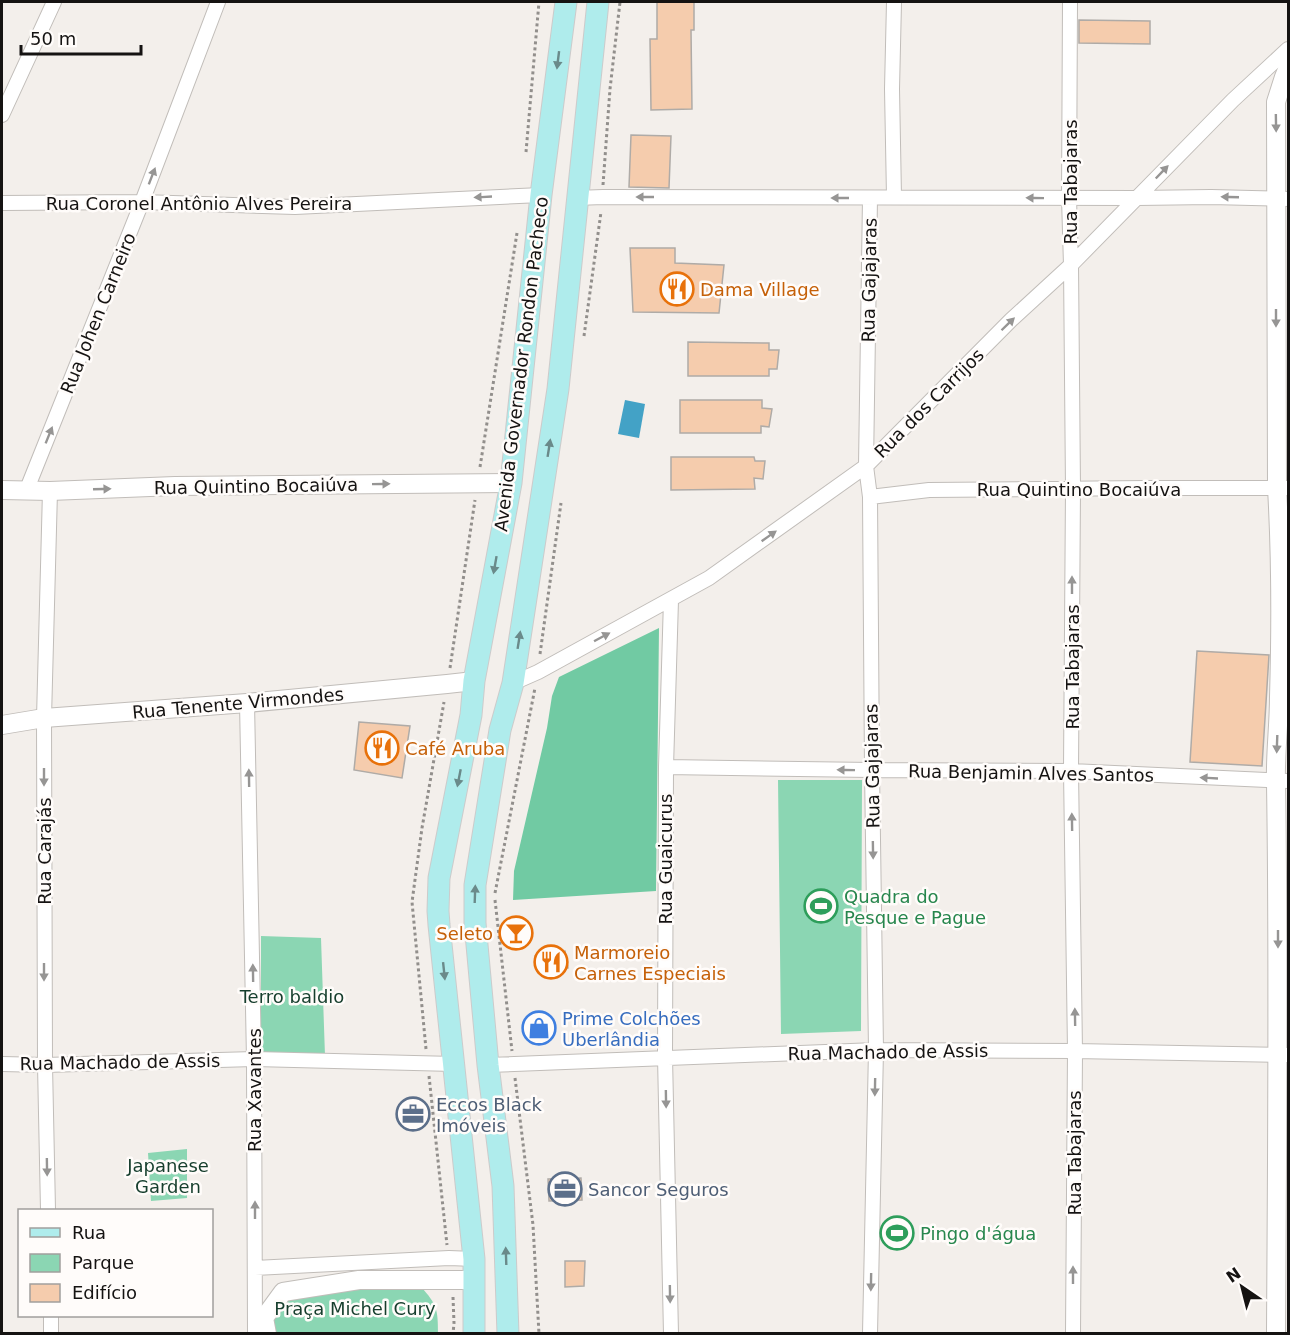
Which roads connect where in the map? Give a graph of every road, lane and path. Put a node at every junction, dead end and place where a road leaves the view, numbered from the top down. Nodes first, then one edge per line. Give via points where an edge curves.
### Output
1 (54, 2) edge
2 (218, 2) edge
3 (566, 2) edge
4 (598, 2) edge
5 (894, 2) edge
6 (1070, 2) edge
7 (1288, 50) edge
8 (1288, 67) edge
9 (2, 115) edge
10 (541, 195) junction
11 (894, 197) junction
12 (576, 198) junction
13 (870, 198) junction
14 (1069, 198) junction
15 (1137, 198) junction
16 (1282, 199) edge
17 (142, 202) junction
18 (2, 203) edge
19 (1071, 265) junction
20 (866, 466) junction
21 (511, 483) junction
22 (1283, 488) edge
23 (27, 489) junction
24 (1073, 489) junction
25 (2, 490) edge
26 (50, 491) junction
27 (870, 497) junction
28 (671, 600) junction
29 (474, 681) junction
30 (513, 683) junction
31 (247, 703) junction
32 (44, 718) junction
33 (2, 725) edge
34 (666, 767) junction
35 (872, 770) junction
36 (1071, 771) junction
37 (1282, 781) edge
38 (876, 1050) junction
39 (1075, 1051) junction
40 (1283, 1055) edge
41 (665, 1057) junction
42 (254, 1059) junction
43 (2, 1064) edge
44 (454, 1064) junction
45 (45, 1065) junction
46 (488, 1065) junction
47 (48, 1209) edge
48 (474, 1259) junction
49 (255, 1268) junction
50 (475, 1281) junction
51 (51, 1317) edge
52 (51, 1334) edge
53 (255, 1334) edge
54 (267, 1334) edge
55 (474, 1334) edge
56 (508, 1334) edge
57 (671, 1334) edge
58 (870, 1334) edge
59 (1073, 1334) edge
60 (1276, 1334) edge

1 - 9 street
17 -> 2 street, Rua Johen Carneiro
3 -> 10 main road, Avenida Governador Rondon Pacheco
4 - 12 main road, Avenida Governador Rondon Pacheco
5 - 11 street
6 - 14 street, Rua Tabajaras
15 -> 7 street, Rua dos Carrijos
8 -> 16 street via 1276,102
10 -> 17 street, Rua Coronel Antônio Alves Pereira via 295,207
10 - 21 main road, Avenida Governador Rondon Pacheco
11 - 13 street
14 -> 11 street
13 -> 12 street
30 -> 12 main road, Avenida Governador Rondon Pacheco via 558,389
13 - 20 street, Rua Gajajaras
14 - 15 street
14 - 19 street, Rua Tabajaras
16 -> 15 street
15 - 19 street, Rua dos Carrijos
16 -> 22 street
17 - 18 street, Rua Coronel Antônio Alves Pereira
23 -> 17 street, Rua Johen Carneiro
20 -> 19 street, Rua dos Carrijos
19 - 24 street, Rua Tabajaras
20 - 27 street, Rua Gajajaras
28 -> 20 street, Rua dos Carrijos via 709,578
26 -> 21 street, Rua Quintino Bocaiúva
21 -> 29 main road, Avenida Governador Rondon Pacheco
22 - 24 street, Rua Quintino Bocaiúva
22 -> 37 street via 1279,698
23 - 25 street, Rua Quintino Bocaiúva
23 - 26 street, Rua Quintino Bocaiúva
24 - 27 street, Rua Quintino Bocaiúva via 929,490
36 -> 24 street, Rua Tabajaras
26 - 32 street, Rua Carajás
27 - 35 street, Rua Gajajaras
30 -> 28 street, Rua dos Carrijos
28 - 34 street, Rua Guaicurus
29 - 31 street, Rua Tenente Virmondes
29 -> 44 main road, Avenida Governador Rondon Pacheco via 438,892
46 -> 30 main road, Avenida Governador Rondon Pacheco via 474,898 500,730
31 - 32 street, Rua Tenente Virmondes
42 -> 31 street, Rua Xavantes
32 - 33 street, Rua Tenente Virmondes
32 -> 45 street, Rua Carajás
35 -> 34 street, Rua Benjamin Alves Santos
34 - 41 street, Rua Guaicurus
35 - 36 street, Rua Benjamin Alves Santos
35 -> 38 street, Rua Gajajaras
37 -> 36 street, Rua Benjamin Alves Santos
39 -> 36 street, Rua Tabajaras
37 -> 40 street via 1277,822
38 - 39 street, Rua Machado de Assis
38 - 41 street, Rua Machado de Assis
38 -> 58 street, Rua Gajajaras
39 - 40 street, Rua Machado de Assis
59 -> 39 street, Rua Tabajaras
40 - 60 street
41 - 46 street, Rua Machado de Assis
41 -> 57 street, Rua Guaicurus
42 - 44 street, Rua Machado de Assis
42 - 45 street, Rua Machado de Assis
49 -> 42 street, Rua Xavantes
43 - 45 street, Rua Machado de Assis
44 - 48 main road, Avenida Governador Rondon Pacheco
45 -> 47 street, Rua Carajás
56 -> 46 main road, Avenida Governador Rondon Pacheco via 503,1186
48 - 49 street
48 - 50 main road, Avenida Governador Rondon Pacheco
49 - 53 street, Rua Xavantes
50 - 54 street via 359,1280 283,1292 264,1318
50 - 55 main road, Avenida Governador Rondon Pacheco
51 - 52 street

